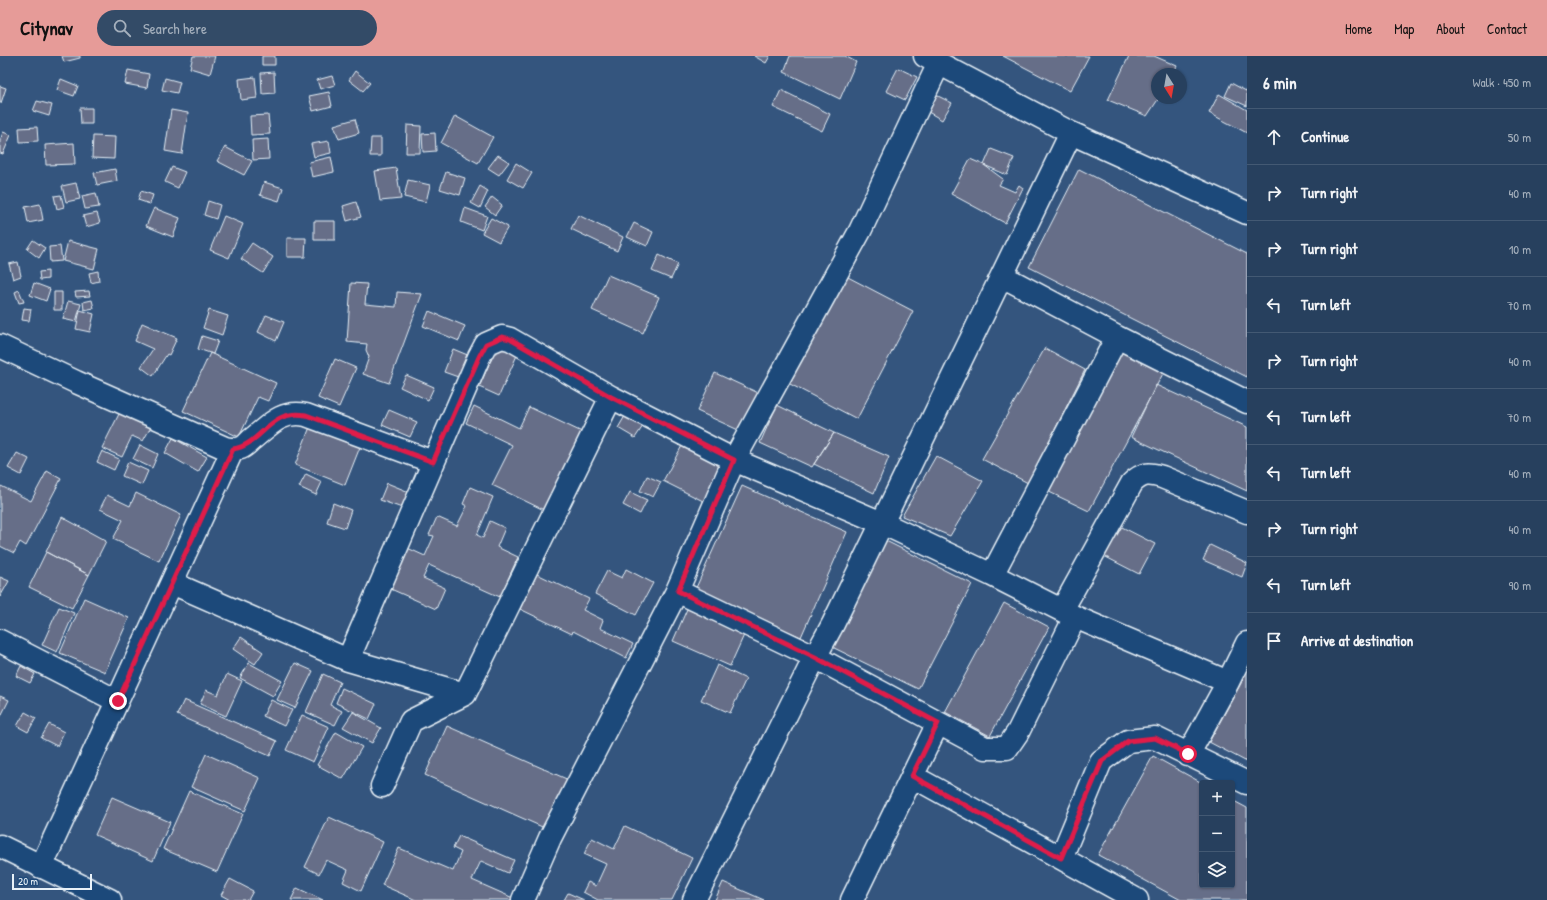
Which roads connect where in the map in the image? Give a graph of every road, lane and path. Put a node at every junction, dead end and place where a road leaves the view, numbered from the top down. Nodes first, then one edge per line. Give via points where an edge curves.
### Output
1 (932, 60) edge
2 (1071, 133) junction
3 (1247, 214) edge
4 (1002, 276) junction
5 (1117, 338) junction
6 (0, 346) edge
7 (611, 397) junction
8 (1247, 402) edge
9 (233, 449) junction
10 (734, 460) junction
11 (433, 462) junction
12 (1247, 512) edge
13 (882, 523) junction
14 (992, 575) junction
15 (172, 583) junction
16 (678, 591) junction
17 (1069, 614) junction
18 (0, 641) edge
19 (1247, 643) edge
20 (815, 657) junction
21 (348, 660) junction
22 (1228, 682) junction
23 (465, 694) junction
24 (118, 701) junction
25 (938, 723) junction
26 (1188, 754) junction
27 (912, 776) junction
28 (1247, 783) edge
29 (382, 786) dead end
30 (0, 846) edge
31 (1061, 858) junction
32 (41, 866) junction
33 (110, 900) edge
34 (523, 900) edge
35 (694, 900) edge
36 (852, 900) edge
37 (1137, 900) edge

1 - 2 street
1 - 10 street via 860,231
2 - 3 street
2 - 4 street
4 - 5 street
4 - 13 street
5 - 8 street
5 - 14 street
6 - 9 street via 225,448
7 - 10 street
7 - 11 street via 510,339 502,337 486,344
7 - 23 street
9 - 11 street via 241,448 276,420 295,413
9 - 15 street
10 - 13 street
10 - 16 street
11 - 21 street
12 - 17 street via 1162,477 1142,475 1132,483
13 - 14 street
13 - 20 street
14 - 17 street
15 - 21 street
15 - 24 street
16 - 20 street
16 - 34 street via 550,838
17 - 22 street
17 - 25 street via 1018,732 1007,748 985,748
18 - 24 street
19 - 22 street
20 - 25 street
20 - 35 street
21 - 23 street
22 - 26 street
23 - 29 street via 411,720
24 - 32 street
25 - 27 street
26 - 28 street
26 - 31 street via 1155,738 1128,741 1102,761
27 - 31 street
27 - 36 street
30 - 32 street
31 - 37 street
32 - 33 street

